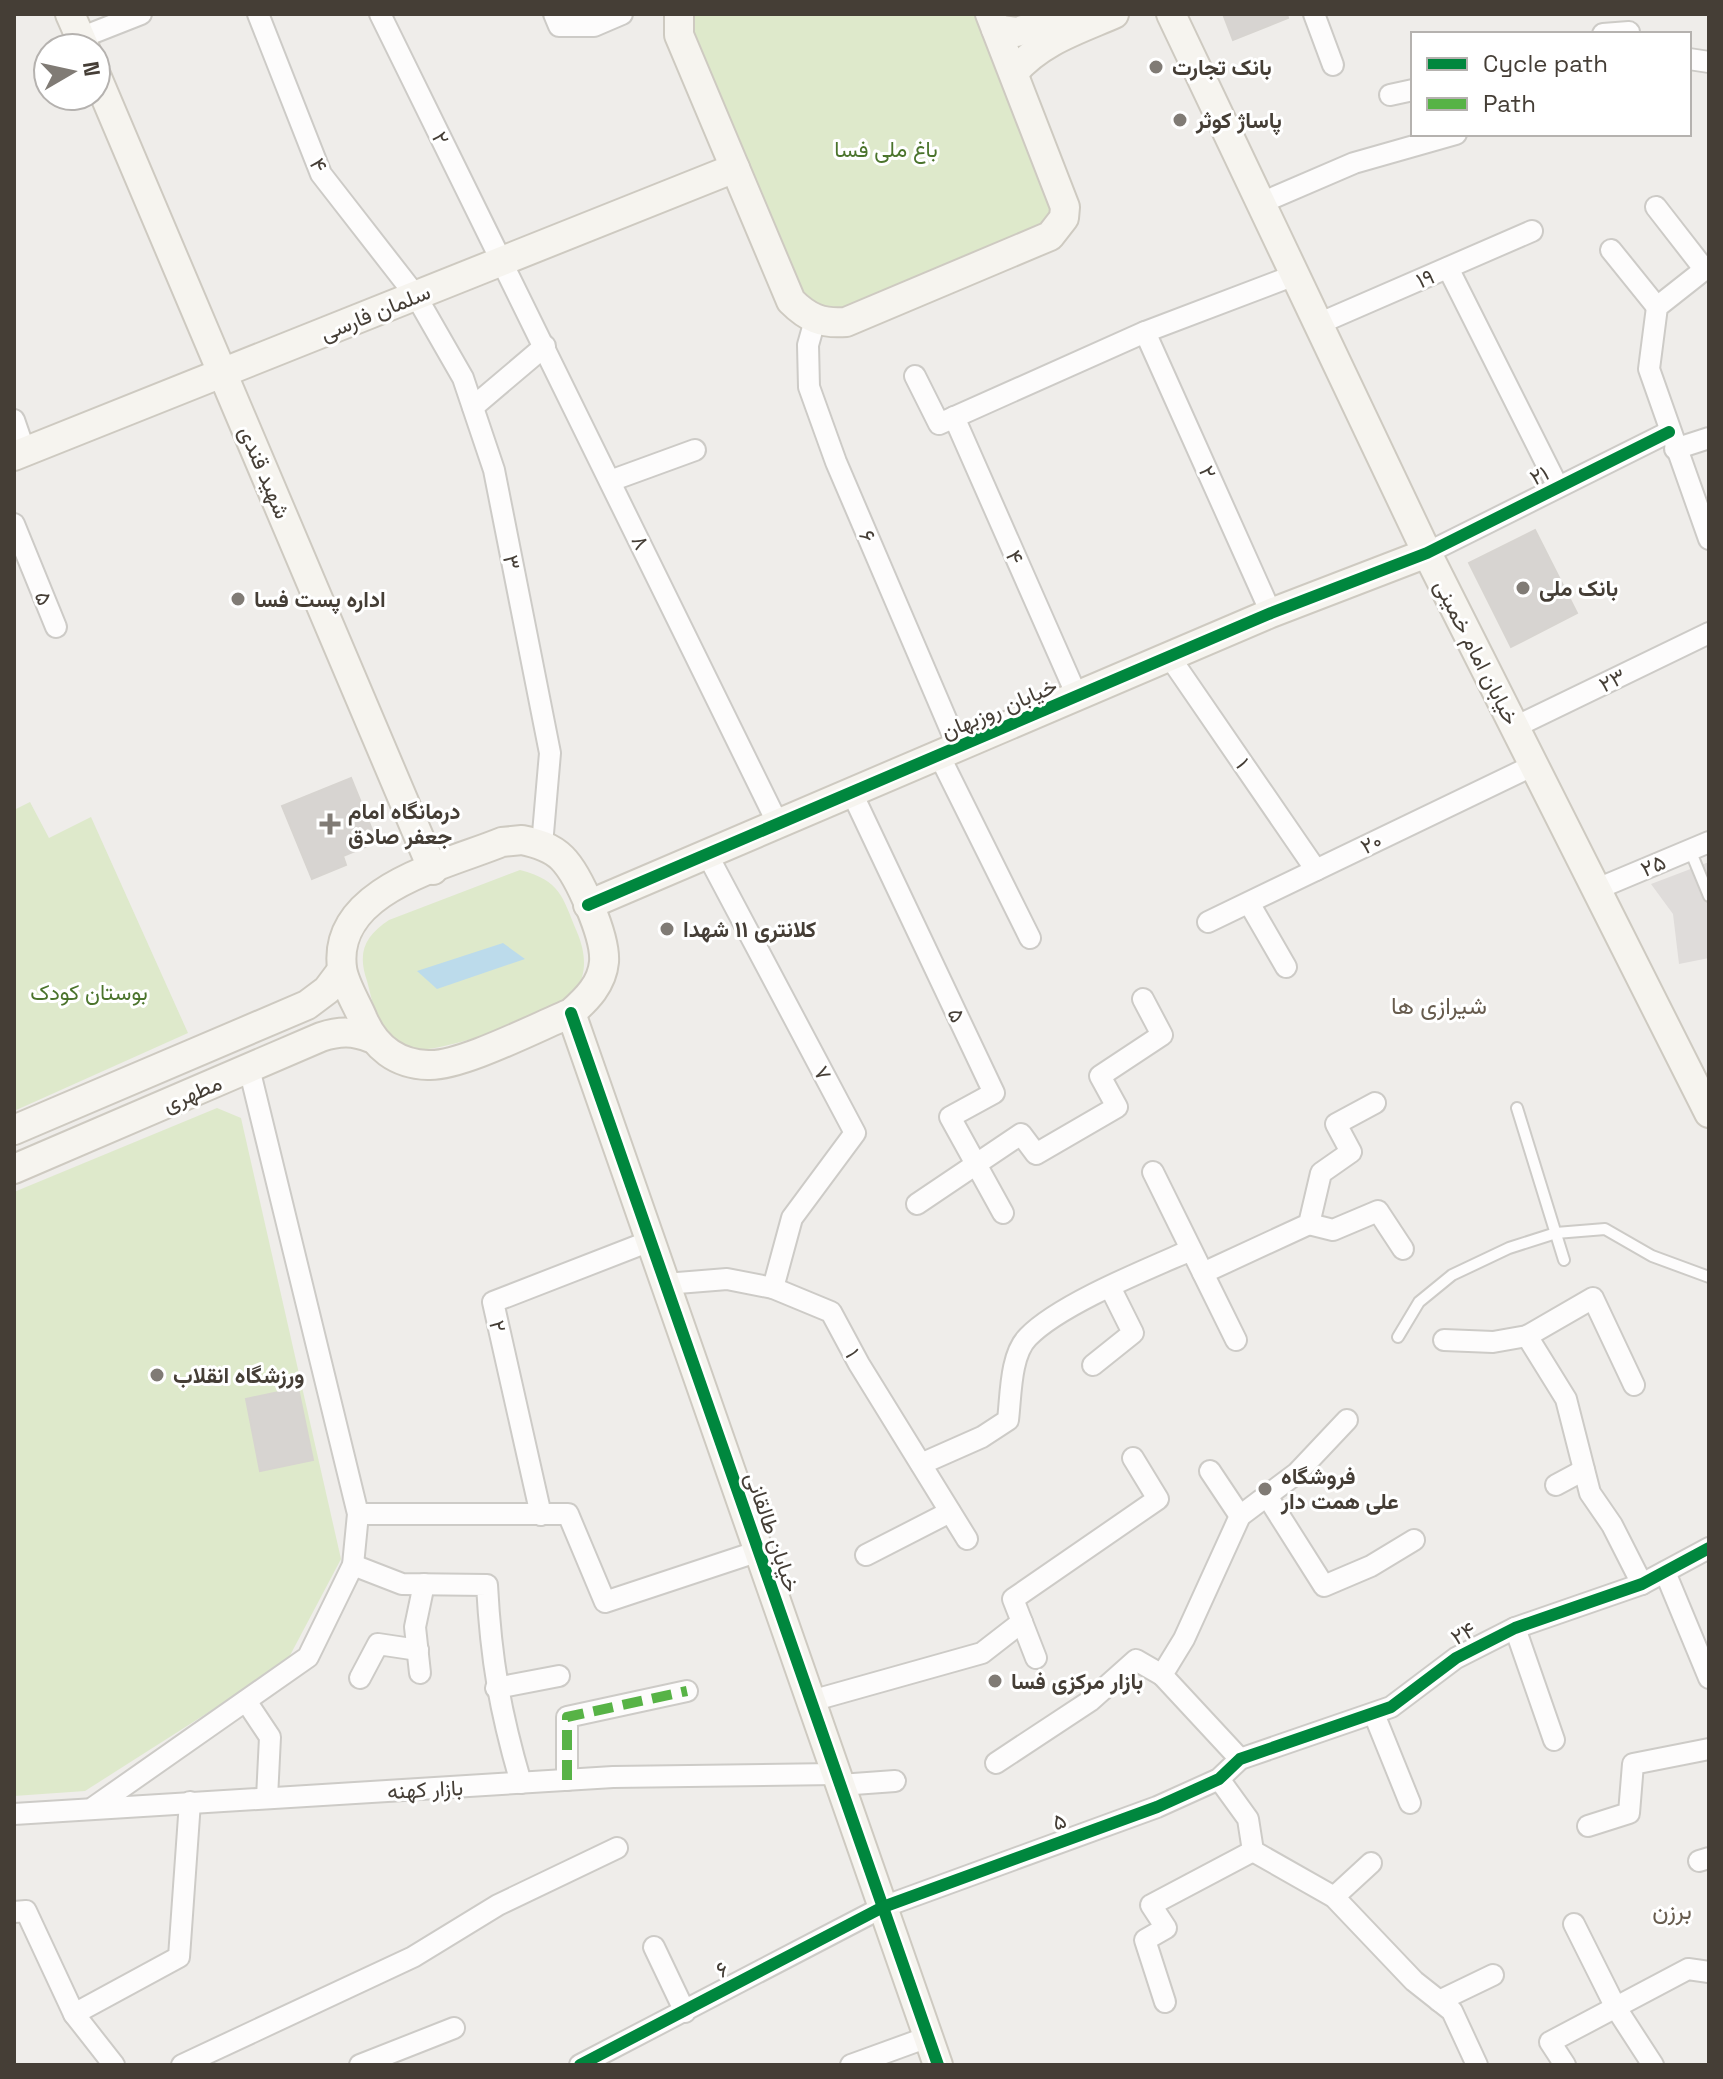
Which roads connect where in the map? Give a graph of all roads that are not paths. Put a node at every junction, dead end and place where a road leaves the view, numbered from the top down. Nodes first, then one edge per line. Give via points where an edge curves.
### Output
1 (141, 14) edge
2 (258, 14) edge
3 (380, 14) edge
4 (554, 14) edge
5 (622, 14) edge
6 (679, 14) edge
7 (1071, 14) edge
8 (1114, 14) edge
9 (1171, 14) edge
10 (1314, 14) edge
11 (993, 22) edge
12 (81, 32) edge
13 (1333, 65) dead end
14 (1014, 72) junction
15 (1411, 90) edge
16 (1390, 95) dead end
17 (112, 112) edge
18 (1449, 136) edge
19 (735, 168) junction
20 (1261, 203) junction
21 (1656, 207) dead end
22 (1532, 231) dead end
23 (1611, 250) dead end
24 (503, 261) junction
25 (1448, 268) junction
26 (1708, 268) edge
27 (1295, 275) junction
28 (416, 296) junction
29 (1657, 307) junction
30 (815, 320) junction
31 (1318, 324) junction
32 (1145, 332) junction
33 (545, 346) junction
34 (223, 373) junction
35 (915, 376) dead end
36 (473, 407) junction
37 (954, 417) junction
38 (14, 420) edge
39 (1709, 438) edge
40 (1672, 440) junction
41 (695, 450) dead end
42 (20, 454) edge
43 (610, 481) junction
44 (1558, 487) junction
45 (14, 524) edge
46 (1709, 539) edge
47 (1427, 553) junction
48 (1271, 613) junction
49 (56, 627) dead end
50 (1709, 633) edge
51 (1169, 656) junction
52 (1077, 696) junction
53 (1515, 727) junction
54 (949, 751) junction
55 (1534, 765) junction
56 (852, 793) junction
57 (778, 824) junction
58 (1709, 842) edge
59 (542, 845) junction
60 (1690, 850) junction
61 (707, 854) junction
62 (433, 870) junction
63 (1316, 870) junction
64 (1597, 889) junction
65 (1709, 896) edge
66 (1249, 903) junction
67 (588, 905) junction
68 (1208, 922) dead end
69 (1030, 938) dead end
70 (1286, 967) dead end
71 (342, 970) junction
72 (1143, 999) dead end
73 (571, 1013) junction
74 (371, 1038) junction
75 (249, 1068) junction
76 (1375, 1103) dead end
77 (1707, 1106) edge
78 (1517, 1108) dead end
79 (14, 1130) edge
80 (975, 1163) junction
81 (14, 1169) edge
82 (1153, 1172) dead end
83 (917, 1204) dead end
84 (1003, 1213) dead end
85 (1309, 1224) junction
86 (1556, 1233) junction
87 (650, 1241) junction
88 (1403, 1249) dead end
89 (1191, 1250) junction
90 (1564, 1260) dead end
91 (1203, 1273) junction
92 (1709, 1277) edge
93 (665, 1284) junction
94 (1110, 1287) junction
95 (773, 1288) junction
96 (1527, 1336) junction
97 (1398, 1337) dead end
98 (1236, 1340) dead end
99 (1444, 1340) dead end
100 (1093, 1365) dead end
101 (1634, 1385) dead end
102 (1347, 1420) dead end
103 (1133, 1458) dead end
104 (921, 1464) junction
105 (1584, 1470) junction
106 (1210, 1471) dead end
107 (1556, 1485) dead end
108 (1267, 1496) junction
109 (950, 1512) junction
110 (358, 1514) junction
111 (541, 1515) junction
112 (1240, 1516) junction
113 (967, 1539) dead end
114 (1414, 1540) dead end
115 (1709, 1548) edge
116 (759, 1551) junction
117 (866, 1555) dead end
118 (353, 1565) junction
119 (1665, 1572) junction
120 (424, 1584) junction
121 (1642, 1584) junction
122 (1022, 1622) junction
123 (1515, 1628) junction
124 (418, 1650) junction
125 (1036, 1658) dead end
126 (420, 1673) dead end
127 (1162, 1675) junction
128 (559, 1676) dead end
129 (360, 1678) dead end
130 (1709, 1678) edge
131 (496, 1688) junction
132 (687, 1691) dead end
133 (246, 1701) junction
134 (811, 1701) junction
135 (1374, 1714) junction
136 (1554, 1740) dead end
137 (1709, 1749) edge
138 (1240, 1759) junction
139 (996, 1763) dead end
140 (1219, 1779) junction
141 (567, 1780) junction
142 (838, 1780) junction
143 (895, 1781) dead end
144 (521, 1783) junction
145 (267, 1798) junction
146 (190, 1802) junction
147 (1410, 1803) dead end
148 (94, 1807) junction
149 (14, 1814) edge
150 (1588, 1826) dead end
151 (617, 1848) dead end
152 (1253, 1851) junction
153 (1371, 1863) dead end
154 (1334, 1897) junction
155 (883, 1907) junction
156 (14, 1912) edge
157 (1574, 1924) dead end
158 (654, 1947) dead end
159 (1709, 1972) edge
160 (1493, 1975) dead end
161 (1439, 2001) junction
162 (1165, 2002) dead end
163 (1616, 2008) junction
164 (685, 2012) junction
165 (74, 2014) junction
166 (454, 2028) dead end
167 (928, 2037) junction
168 (212, 2059) edge
169 (114, 2065) edge
170 (182, 2065) edge
171 (360, 2065) edge
172 (580, 2065) edge
173 (851, 2065) edge
174 (938, 2065) edge
175 (1477, 2065) edge
176 (1565, 2065) edge
177 (1653, 2065) edge

1 - 12 street
2 - 28 street, ۴ via 321,174
3 - 24 street, ۲
4 - 5 street via 559,26 594,26
6 - 19 street via 679,35
7 - 11 street via 1017,32
8 - 14 street via 1048,42
9 - 20 street, خیابان امام خمینی
10 - 13 street
11 - 14 street
14 - 30 street via 1065,207 1058,228 1050,236 846,322
15 - 16 street
17 - 34 street, شهید قندی
18 - 20 street via 1354,163
19 - 24 street, سلمان فارسی
19 - 30 street via 791,301
20 - 27 street, خیابان امام خمینی
21 - 26 street
22 - 25 street, ۱۹
23 - 29 street
24 - 28 street, سلمان فارسی
24 - 33 street, ۸
25 - 31 street, ۱۹
25 - 44 street
26 - 29 street
27 - 31 street, خیابان امام خمینی
27 - 32 street
28 - 34 street, سلمان فارسی
28 - 36 street, ۳ via 463,378
29 - 40 street via 1649,369
30 - 54 street, ۶ via 808,345 809,387
31 - 47 street, خیابان امام خمینی
32 - 37 street
32 - 48 street, ۲
33 - 36 street
33 - 43 street, ۸
34 - 42 street, سلمان فارسی
34 - 62 street, شهید قندی
35 - 37 street via 939,424
36 - 59 street, ۳ via 494,470 550,753
37 - 52 street, ۴
38 - 42 street
39 - 40 street, ۲۱
40 - 44 street, ۲۱
40 - 46 street
41 - 43 street
43 - 57 street, ۸
44 - 47 street, ۲۱
45 - 49 street, ۵
47 - 48 street, خیابان روزبهان
47 - 53 street, خیابان امام خمینی
48 - 51 street, خیابان روزبهان
50 - 53 street, ۲۳
51 - 52 street, خیابان روزبهان
51 - 63 street, ۱
52 - 54 street, خیابان روزبهان
53 - 55 street, خیابان امام خمینی
54 - 56 street, خیابان روزبهان
54 - 69 street
55 - 63 street, ۲۰
55 - 64 street, خیابان امام خمینی
56 - 57 street, خیابان روزبهان
56 - 80 street, ۵ via 994,1093 950,1117
57 - 61 street, خیابان روزبهان
58 - 60 street, ۲۵
59 - 62 street via 502,842
59 - 67 street via 574,872
60 - 64 street, ۲۵
60 - 65 lane
61 - 67 street, خیابان روزبهان
61 - 95 street, ۷ via 855,1133 792,1218
62 - 71 street via 384,890 365,904 347,935
63 - 66 street, ۲۰
64 - 77 street, خیابان امام خمینی
66 - 68 street, ۲۰
66 - 70 street
67 - 73 street via 604,961 599,982
71 - 74 street
71 - 79 street, مطهری via 307,1005
72 - 80 street via 1162,1035 1100,1076 1117,1107 1036,1154 1021,1134
73 - 74 street via 431,1066 388,1054
73 - 87 street, خیابان طالقانی
74 - 75 street, مطهری via 338,1032
75 - 81 street, مطهری
75 - 110 street
76 - 85 street via 1336,1124 1351,1152 1321,1173
78 - 86 lane
80 - 83 street
80 - 84 street, ۵
82 - 89 street
85 - 88 street via 1333,1230 1378,1211
85 - 91 street
86 - 90 lane
86 - 92 lane via 1605,1229 1652,1256
86 - 97 lane via 1452,1275 1419,1302
87 - 93 street, خیابان طالقانی
87 - 111 street, ۲ via 493,1302
89 - 91 street
89 - 94 street
91 - 98 street
93 - 95 street, ۱ via 727,1279
93 - 116 street, خیابان طالقانی
94 - 100 street via 1133,1333
94 - 104 street via 1027,1338 1015,1368 1008,1420
95 - 104 street, ۱ via 831,1312
96 - 99 street via 1493,1342
96 - 101 street via 1593,1298
96 - 105 street via 1566,1399
102 - 108 street
103 - 122 street via 1158,1499 1013,1599
104 - 109 street, ۱
105 - 107 street
105 - 121 street via 1590,1493
106 - 112 street
108 - 112 street
108 - 114 street via 1324,1586
109 - 113 street, ۱
109 - 117 street
110 - 111 street
110 - 118 street
111 - 116 street via 568,1514 605,1602
112 - 127 street
115 - 119 street, ۲۴
116 - 134 street, خیابان طالقانی
118 - 120 street via 402,1584
118 - 133 street via 308,1657
119 - 121 street, ۲۴
119 - 130 street
120 - 124 street via 415,1627
120 - 131 street via 487,1585
121 - 123 street, ۲۴
122 - 125 street
122 - 134 street via 982,1653
123 - 135 street, ۲۴ via 1456,1658
123 - 136 street
124 - 126 street
124 - 129 street via 378,1644
127 - 138 street
127 - 139 street via 1136,1660 1090,1701
128 - 131 street
131 - 144 street
132 - 141 street via 567,1717
133 - 145 street via 270,1737
133 - 148 street
134 - 142 street, خیابان طالقانی
135 - 138 street, ۲۴
135 - 147 street
137 - 150 street via 1633,1764 1629,1813
138 - 140 street, ۵
140 - 152 street via 1248,1819
140 - 155 street, ۵ via 1157,1807
141 - 142 street, بازار کهنه
141 - 144 street, بازار کهنه
142 - 143 street, بازار کهنه
142 - 155 street, خیابان طالقانی
144 - 145 street, بازار کهنه
145 - 146 street, بازار کهنه
146 - 148 street, بازار کهنه
146 - 165 street via 179,1957
148 - 149 street, بازار کهنه
151 - 168 street via 498,1905 413,1957
152 - 154 street
152 - 162 street via 1151,1905 1166,1928 1145,1940
153 - 154 street
154 - 161 street
155 - 164 street, ۶
155 - 167 street, خیابان طالقانی
156 - 165 street via 26,1911
157 - 163 street
158 - 164 street
159 - 163 street via 1688,1969
160 - 161 street
161 - 175 street via 1452,2011
163 - 176 street via 1550,2042
163 - 177 street
164 - 172 street, ۶
165 - 169 street
166 - 171 street
167 - 173 street
167 - 174 street, خیابان طالقانی
168 - 170 street

